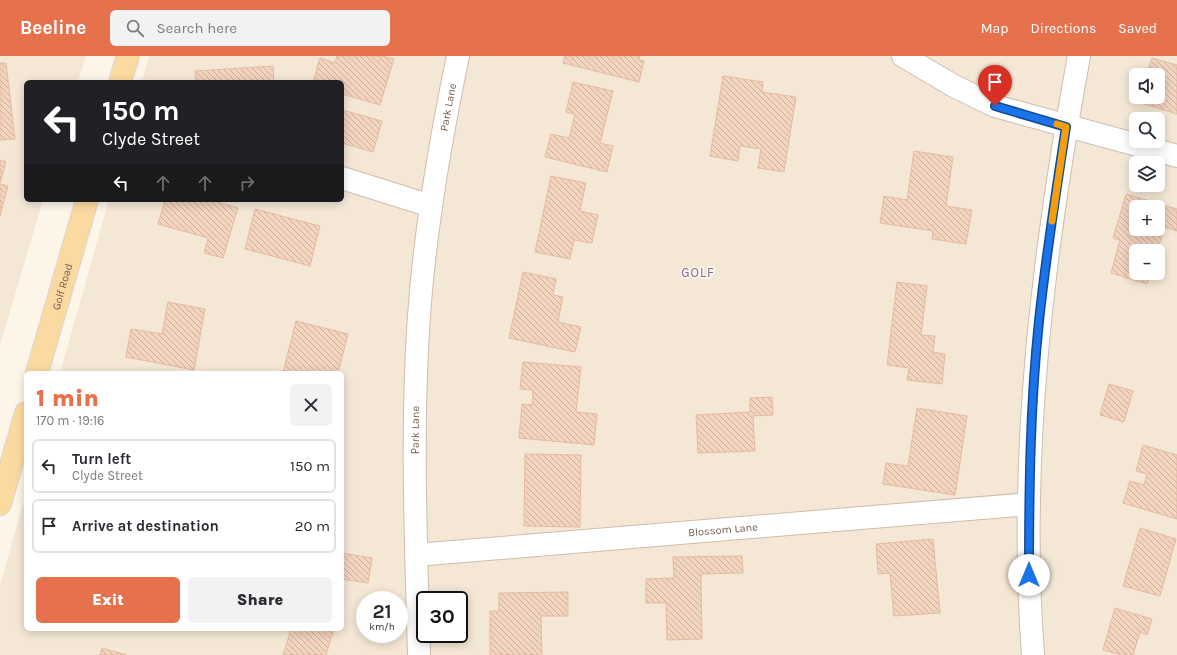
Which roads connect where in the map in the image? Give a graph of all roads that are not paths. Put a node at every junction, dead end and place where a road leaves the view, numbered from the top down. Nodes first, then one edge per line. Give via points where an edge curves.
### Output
1 (128, 56) edge
2 (458, 56) edge
3 (903, 56) edge
4 (1079, 56) edge
5 (121, 80) edge
6 (1066, 127) junction
7 (1177, 156) edge
8 (344, 179) edge
9 (86, 202) edge
10 (431, 206) junction
11 (38, 371) edge
12 (24, 420) edge
13 (0, 504) edge
14 (1029, 504) junction
15 (416, 555) junction
16 (420, 655) edge
17 (1033, 655) edge

1 - 5 main road
2 - 10 street, Park Lane
3 - 6 street via 954,86 995,106
4 - 6 street
6 - 7 street
6 - 14 street via 1039,322
8 - 10 street
9 - 11 main road, Golf Road
10 - 15 street, Park Lane via 419,315 415,390
12 - 13 main road
14 - 15 street, Blossom Lane
14 - 17 street via 1029,604
15 - 16 street, Park Lane

